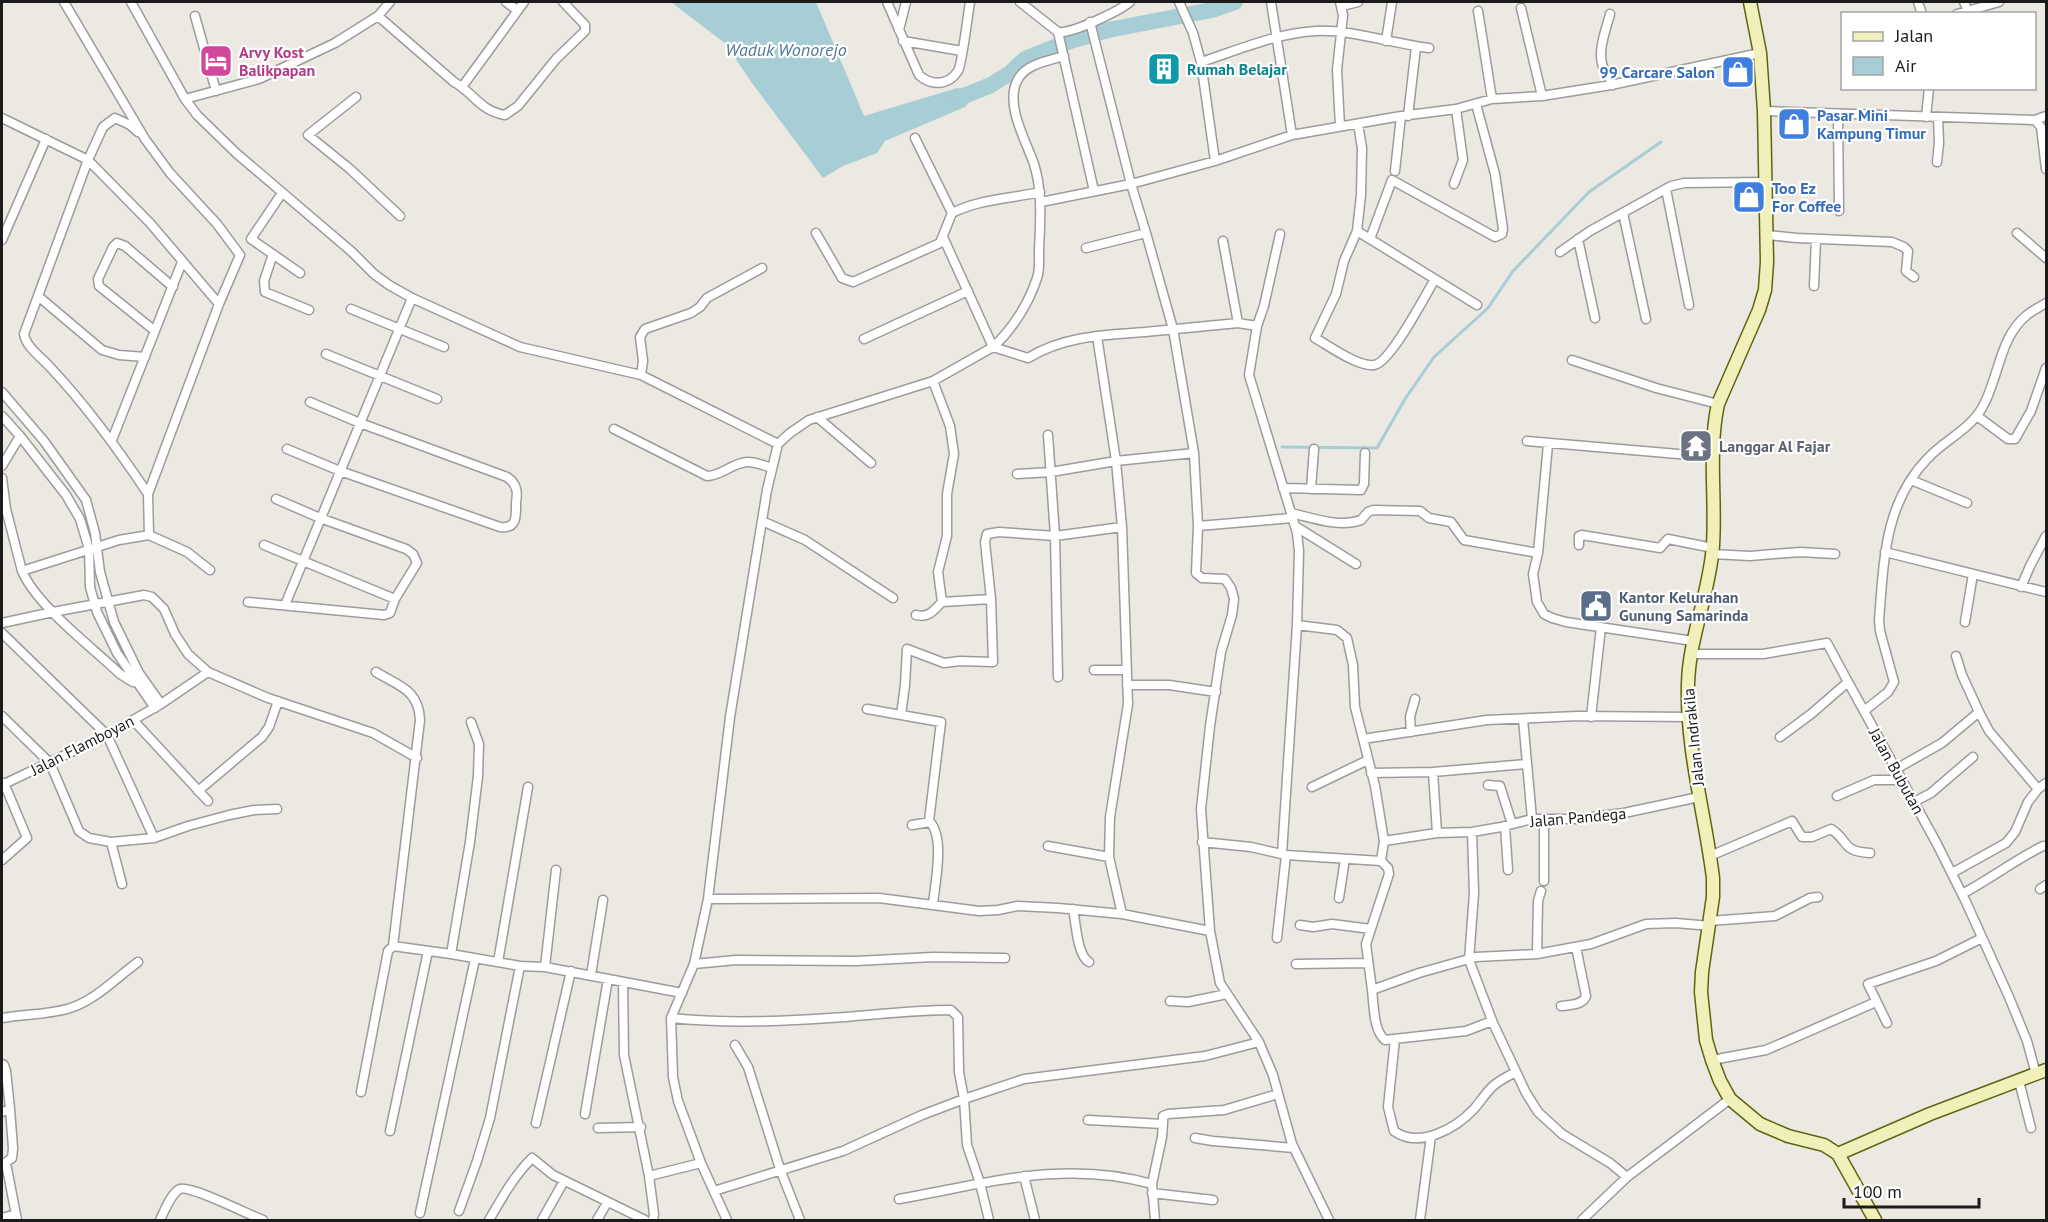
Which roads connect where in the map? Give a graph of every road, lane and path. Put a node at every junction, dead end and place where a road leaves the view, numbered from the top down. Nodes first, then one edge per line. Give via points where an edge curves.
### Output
1 (64, 2) edge
2 (131, 2) edge
3 (390, 2) edge
4 (506, 2) edge
5 (524, 2) edge
6 (563, 2) edge
7 (887, 2) edge
8 (906, 2) edge
9 (970, 2) edge
10 (1023, 2) edge
11 (1130, 2) edge
12 (1271, 2) edge
13 (1358, 2) edge
14 (1392, 2) edge
15 (1750, 2) edge
16 (1964, 2) edge
17 (1999, 2) edge
18 (1180, 4) edge
19 (1341, 4) edge
20 (1521, 8) dead end
21 (517, 10) junction
22 (1478, 11) dead end
23 (1968, 11) junction
24 (1964, 12) edge
25 (1610, 14) dead end
26 (195, 16) dead end
27 (378, 16) junction
28 (1090, 23) junction
29 (899, 30) junction
30 (1341, 33) junction
31 (1058, 34) junction
32 (1276, 38) junction
33 (903, 41) junction
34 (1386, 41) junction
35 (1416, 46) junction
36 (1429, 48) dead end
37 (962, 51) junction
38 (1760, 53) junction
39 (1063, 54) junction
40 (1201, 62) junction
41 (1613, 85) junction
42 (462, 87) junction
43 (1929, 90) edge
44 (216, 91) junction
45 (1542, 96) junction
46 (356, 97) dead end
47 (185, 99) junction
48 (1492, 99) junction
49 (1476, 104) junction
50 (1456, 109) junction
51 (1764, 111) junction
52 (1838, 115) junction
53 (1404, 116) junction
54 (2046, 116) edge
55 (2, 117) edge
56 (1926, 117) junction
57 (1938, 117) junction
58 (2035, 120) junction
59 (1358, 124) junction
60 (1340, 126) junction
61 (1292, 135) junction
62 (915, 138) dead end
63 (46, 139) junction
64 (145, 139) junction
65 (88, 160) junction
66 (1215, 161) junction
67 (1937, 162) dead end
68 (2046, 170) edge
69 (1395, 171) dead end
70 (1765, 182) junction
71 (1131, 184) junction
72 (1454, 184) dead end
73 (1666, 189) junction
74 (1094, 190) junction
75 (1040, 192) junction
76 (282, 193) junction
77 (1041, 202) junction
78 (1839, 211) dead end
79 (952, 213) junction
80 (1623, 213) junction
81 (400, 216) dead end
82 (1357, 231) junction
83 (816, 233) dead end
84 (1146, 233) junction
85 (2017, 233) dead end
86 (1280, 234) dead end
87 (1767, 234) junction
88 (944, 237) junction
89 (1370, 238) junction
90 (1578, 239) junction
91 (1816, 239) junction
92 (2, 240) edge
93 (1223, 241) dead end
94 (1086, 248) dead end
95 (1560, 252) dead end
96 (273, 254) junction
97 (2046, 258) edge
98 (182, 262) junction
99 (762, 268) dead end
100 (300, 273) dead end
101 (1914, 277) dead end
102 (1435, 279) junction
103 (1814, 286) dead end
104 (173, 287) junction
105 (968, 291) junction
106 (38, 296) junction
107 (412, 297) junction
108 (2046, 303) edge
109 (219, 304) junction
110 (1477, 305) dead end
111 (1689, 305) dead end
112 (351, 309) dead end
113 (309, 310) dead end
114 (1596, 318) dead end
115 (1646, 319) dead end
116 (1238, 323) junction
117 (1257, 326) junction
118 (399, 329) junction
119 (1173, 329) junction
120 (155, 331) junction
121 (1097, 336) junction
122 (864, 339) dead end
123 (444, 347) dead end
124 (993, 347) junction
125 (326, 354) dead end
126 (145, 357) junction
127 (1572, 360) dead end
128 (2046, 369) edge
129 (641, 375) junction
130 (379, 377) junction
131 (933, 381) junction
132 (2, 392) edge
133 (436, 399) dead end
134 (310, 402) dead end
135 (1718, 404) junction
136 (2, 416) edge
137 (1977, 416) junction
138 (817, 417) junction
139 (360, 423) junction
140 (614, 429) dead end
141 (1048, 435) dead end
142 (20, 436) junction
143 (112, 440) junction
144 (1527, 441) dead end
145 (778, 444) junction
146 (1548, 444) junction
147 (287, 449) dead end
148 (1314, 449) dead end
149 (1194, 453) junction
150 (1365, 453) dead end
151 (1713, 457) junction
152 (1116, 461) junction
153 (871, 464) dead end
154 (2, 466) edge
155 (772, 468) junction
156 (340, 471) junction
157 (1052, 471) junction
158 (1017, 474) dead end
159 (2, 478) edge
160 (1911, 480) junction
161 (1284, 488) junction
162 (1311, 489) junction
163 (148, 494) junction
164 (276, 499) dead end
165 (1967, 503) dead end
166 (321, 518) junction
167 (1293, 519) junction
168 (762, 521) junction
169 (1198, 526) junction
170 (1122, 527) junction
171 (148, 535) junction
172 (1055, 536) junction
173 (2046, 536) edge
174 (264, 545) dead end
175 (1579, 545) dead end
176 (93, 547) junction
177 (1713, 551) junction
178 (1885, 552) junction
179 (1538, 553) junction
180 (1835, 554) dead end
181 (302, 562) junction
182 (1356, 564) dead end
183 (210, 570) dead end
184 (22, 571) junction
185 (1973, 574) junction
186 (2021, 586) junction
187 (2046, 592) edge
188 (893, 598) dead end
189 (395, 599) junction
190 (991, 599) junction
191 (107, 601) junction
192 (248, 602) dead end
193 (942, 602) junction
194 (94, 603) junction
195 (285, 605) junction
196 (53, 612) junction
197 (916, 615) dead end
198 (1965, 622) dead end
199 (2, 623) edge
200 (1297, 625) junction
201 (1601, 627) junction
202 (2, 633) edge
203 (1693, 641) junction
204 (1690, 654) junction
205 (1956, 656) dead end
206 (1094, 670) dead end
207 (1126, 670) junction
208 (208, 672) junction
209 (376, 672) dead end
210 (1058, 677) dead end
211 (1848, 681) junction
212 (136, 683) junction
213 (1126, 684) junction
214 (148, 686) junction
215 (1216, 692) junction
216 (1415, 699) dead end
217 (278, 701) junction
218 (158, 706) junction
219 (867, 709) dead end
220 (1864, 711) junction
221 (1979, 712) junction
222 (901, 715) junction
223 (2, 716) edge
224 (1591, 717) junction
225 (1689, 717) junction
226 (1522, 719) junction
227 (133, 720) junction
228 (471, 722) dead end
229 (1411, 732) junction
230 (107, 735) junction
231 (1780, 737) dead end
232 (1363, 739) junction
233 (1973, 757) dead end
234 (417, 758) junction
235 (1368, 760) junction
236 (50, 763) junction
237 (1527, 764) junction
238 (1896, 769) junction
239 (1433, 772) junction
240 (1371, 773) junction
241 (1902, 780) junction
242 (2046, 783) edge
243 (3, 784) edge
244 (1488, 785) dead end
245 (528, 787) dead end
246 (1312, 787) dead end
247 (2038, 789) junction
248 (198, 791) junction
249 (1836, 796) dead end
250 (1700, 798) junction
251 (208, 801) dead end
252 (1914, 802) junction
253 (277, 809) dead end
254 (1544, 818) junction
255 (1532, 819) junction
256 (929, 821) junction
257 (912, 825) dead end
258 (1508, 825) junction
259 (1472, 831) junction
260 (1437, 833) junction
261 (154, 838) junction
262 (111, 842) junction
263 (1202, 842) junction
264 (1384, 842) junction
265 (1048, 846) dead end
266 (2043, 846) dead end
267 (1870, 853) dead end
268 (1284, 855) junction
269 (1710, 856) junction
270 (1109, 857) junction
271 (1345, 859) junction
272 (2, 860) edge
273 (1381, 861) junction
274 (556, 870) dead end
275 (1508, 870) dead end
276 (1952, 873) junction
277 (1544, 881) dead end
278 (122, 884) dead end
279 (1541, 891) dead end
280 (1962, 894) junction
281 (1818, 897) dead end
282 (1339, 898) dead end
283 (708, 899) junction
284 (603, 900) dead end
285 (933, 904) junction
286 (1073, 909) junction
287 (1122, 915) junction
288 (1710, 923) junction
289 (1300, 926) dead end
290 (1371, 929) junction
291 (1210, 931) junction
292 (1277, 938) dead end
293 (1982, 938) junction
294 (393, 946) junction
295 (1576, 947) junction
296 (428, 951) junction
297 (452, 954) junction
298 (1537, 954) junction
299 (1005, 958) dead end
300 (475, 959) junction
301 (1469, 960) junction
302 (138, 962) dead end
303 (498, 962) junction
304 (1089, 962) dead end
305 (1368, 963) junction
306 (694, 964) junction
307 (1296, 964) dead end
308 (520, 966) junction
309 (545, 967) junction
310 (571, 971) junction
311 (591, 975) junction
312 (608, 979) junction
313 (622, 982) junction
314 (1372, 990) junction
315 (682, 993) junction
316 (1227, 994) junction
317 (1170, 1001) dead end
318 (1876, 1002) junction
319 (1562, 1006) dead end
320 (2, 1018) edge
321 (671, 1018) junction
322 (1492, 1022) junction
323 (1887, 1023) dead end
324 (1395, 1039) junction
325 (1259, 1042) junction
326 (735, 1045) dead end
327 (1712, 1060) junction
328 (2, 1064) edge
329 (1515, 1072) junction
330 (2041, 1072) edge
331 (2019, 1081) junction
332 (361, 1092) dead end
333 (1278, 1094) junction
334 (964, 1099) junction
335 (1730, 1099) junction
336 (6, 1110) edge
337 (585, 1114) dead end
338 (1089, 1120) dead end
339 (536, 1123) dead end
340 (1163, 1124) junction
341 (640, 1127) junction
342 (598, 1128) dead end
343 (2031, 1128) dead end
344 (390, 1131) dead end
345 (1431, 1136) junction
346 (1195, 1138) dead end
347 (1294, 1148) junction
348 (1838, 1154) junction
349 (701, 1163) junction
350 (4, 1164) edge
351 (780, 1169) junction
352 (649, 1176) junction
353 (1023, 1176) junction
354 (1627, 1177) junction
355 (564, 1181) junction
356 (980, 1183) junction
357 (1152, 1188) junction
358 (714, 1191) junction
359 (899, 1199) dead end
360 (1213, 1200) dead end
361 (607, 1203) junction
362 (459, 1210) dead end
363 (420, 1213) dead end
364 (16, 1217) edge
365 (2, 1218) edge
366 (160, 1221) edge
367 (263, 1221) edge
368 (489, 1221) edge
369 (542, 1221) edge
370 (597, 1221) edge
371 (645, 1221) edge
372 (653, 1221) edge
373 (727, 1221) edge
374 (800, 1221) edge
375 (989, 1221) edge
376 (1035, 1221) edge
377 (1155, 1221) edge
378 (1329, 1221) edge
379 (1420, 1221) edge
380 (1582, 1221) edge
381 (1875, 1221) edge

1 - 64 street
2 - 47 street
3 - 27 street
4 - 21 street
5 - 21 street
6 - 42 street via 585,24 585,31 518,106 501,115 484,108
7 - 29 street
8 - 29 street
9 - 37 street
10 - 31 street
11 - 28 street
12 - 32 street
13 - 19 street
14 - 34 street
15 - 38 street, Jalan Indrakila
16 - 23 street
17 - 23 street
18 - 40 street
19 - 30 street
20 - 45 street
21 - 42 street
22 - 48 street
23 - 24 street
25 - 41 street via 1602,65
26 - 44 street
27 - 42 street
27 - 44 street via 288,66
28 - 31 street
28 - 71 street
29 - 33 street
30 - 32 street via 1315,31
30 - 34 street
30 - 60 street via 1337,69
31 - 39 street
32 - 40 street
32 - 61 street
33 - 37 street
33 - 37 street via 919,75 936,84 950,79 959,70
34 - 35 street
35 - 36 street
35 - 53 street
38 - 41 street
38 - 51 street, Jalan Indrakila
39 - 74 street
39 - 75 street via 1031,66 1017,80 1013,93 1013,105
40 - 66 street
41 - 45 street
43 - 56 street
44 - 47 street
45 - 48 street
46 - 81 street via 308,135
47 - 76 street via 214,133
48 - 49 street
49 - 50 street
49 - 89 street via 1495,174 1502,234 1495,237 1392,180
50 - 53 street
50 - 72 street via 1463,160
51 - 52 street
51 - 70 street, Jalan Indrakila
52 - 56 street
52 - 78 street
53 - 59 street
53 - 69 street
54 - 58 street
55 - 63 street
56 - 57 street
57 - 58 street
57 - 67 street
58 - 68 street via 2041,127
59 - 60 street
59 - 82 street via 1362,148
60 - 61 street
61 - 66 street
62 - 79 street
63 - 65 street
63 - 92 street
64 - 65 street via 120,119 111,120 103,127
64 - 109 street via 240,255
65 - 98 street via 136,207
65 - 106 street
66 - 71 street
70 - 73 street via 1683,183
70 - 87 street, Jalan Indrakila
71 - 74 street
71 - 84 street
73 - 80 street
73 - 111 street
74 - 77 street
75 - 77 street
75 - 79 street via 979,202
76 - 96 street via 251,239
76 - 107 street via 374,274
77 - 124 street via 1038,276 1026,303
79 - 88 street
80 - 90 street
80 - 115 street
82 - 89 street
82 - 102 street via 1336,294 1315,338 1347,357 1378,365 1397,344
83 - 88 street via 842,278 853,282 938,245
84 - 94 street
84 - 119 street
85 - 97 street
86 - 117 street
87 - 91 street
87 - 135 street, Jalan Indrakila via 1765,290
88 - 105 street
89 - 102 street
90 - 95 street
90 - 114 street
91 - 101 street via 1898,244 1908,251 1906,271
91 - 103 street
93 - 116 street
96 - 100 street
96 - 113 street via 264,281 265,292
98 - 104 street
98 - 109 street
99 - 129 street via 707,298 691,313 645,328 640,337
102 - 110 street
104 - 120 street
104 - 120 street via 125,246 117,243 112,247 98,279 99,286
105 - 122 street
105 - 124 street
106 - 126 street via 102,350
106 - 143 street via 25,328 25,340
107 - 118 street
107 - 129 street via 520,347
108 - 137 street, Jalan Bubutan via 2026,316 2011,333 1992,388
109 - 163 street
112 - 118 street
116 - 117 street
116 - 119 street
117 - 161 street via 1249,375
118 - 123 street
118 - 130 street
119 - 121 street
119 - 149 street
120 - 126 street
121 - 124 street via 1065,341 1028,357
121 - 152 street
124 - 131 street
125 - 130 street
126 - 143 street
127 - 135 street
128 - 137 street via 2031,411 2015,439 2008,439
129 - 145 street
130 - 133 street
130 - 139 street
131 - 138 street
131 - 193 street via 950,426 954,454 947,494 947,536 938,572
132 - 176 street via 86,500
134 - 139 street
135 - 151 street, Jalan Indrakila
136 - 142 street
137 - 160 street, Jalan Bubutan via 1928,457
138 - 145 street
138 - 153 street
139 - 156 street
139 - 156 street via 507,477 517,489 516,518 511,527 500,527
140 - 155 street via 707,476 748,462
141 - 157 street
142 - 154 street
142 - 176 street via 66,495
143 - 163 street
144 - 146 street
145 - 155 street
146 - 151 street
146 - 179 street
147 - 156 street
148 - 162 street
149 - 152 street
149 - 169 street
150 - 162 street via 1361,490
151 - 177 street, Jalan Indrakila
152 - 157 street
152 - 170 street
155 - 168 street
156 - 166 street
157 - 158 street
157 - 172 street
159 - 184 street
160 - 165 street
160 - 178 street, Jalan Bubutan via 1895,509
161 - 162 street
161 - 167 street
163 - 171 street
164 - 166 street
166 - 181 street
166 - 189 street via 413,554 417,564
167 - 169 street
167 - 179 street via 1350,522 1361,520 1373,510 1420,511 1429,518 1451,522 1464,540
167 - 182 street
167 - 200 street via 1299,551
168 - 188 street via 805,540
168 - 283 street via 730,717
169 - 215 street via 1196,573 1202,578 1225,579 1234,596
170 - 172 street
170 - 207 street
171 - 176 street
171 - 183 street via 187,552
172 - 190 street via 987,534
172 - 210 street
173 - 186 street
174 - 181 street
175 - 177 street via 1582,535 1660,548 1668,539
176 - 184 street
176 - 191 street
176 - 194 street via 90,587
177 - 180 street via 1750,556
177 - 203 street, Jalan Indrakila
178 - 185 street
178 - 220 street, Jalan Bubutan via 1880,631 1894,682 1888,692
179 - 201 street via 1533,574 1537,602 1544,614
181 - 189 street
181 - 195 street
184 - 196 street via 27,583
185 - 186 street
185 - 198 street
186 - 187 street
189 - 195 street via 390,613 384,615
190 - 193 street
190 - 222 street via 993,662 944,663 907,649
191 - 194 street
191 - 208 street via 152,597 164,609 188,654
191 - 214 street via 129,656
192 - 195 street
193 - 197 street via 929,615
194 - 196 street
194 - 212 street via 109,640
196 - 199 street
196 - 212 street via 120,674
200 - 232 street via 1337,630 1347,638
200 - 268 street
201 - 203 street
201 - 224 street
202 - 230 street
203 - 204 street, Jalan Indrakila
204 - 211 street via 1763,654 1827,643
204 - 225 street, Jalan Indrakila
205 - 221 street
206 - 207 street
207 - 213 street
208 - 217 street
208 - 218 street, Jalan Flamboyan
209 - 234 street via 415,697 420,708
211 - 220 street
211 - 231 street
212 - 214 street
212 - 218 street
213 - 215 street
213 - 270 street via 1128,704 1110,817
214 - 218 street
215 - 263 street via 1201,809
216 - 229 street
217 - 234 street via 373,733
217 - 248 street via 262,737
218 - 227 street, Jalan Flamboyan
219 - 222 street
220 - 238 street, Jalan Bubutan
221 - 238 street via 1942,743
221 - 247 street via 1989,731
222 - 256 street via 941,722
223 - 236 street
224 - 225 street
224 - 226 street
225 - 250 street, Jalan Indrakila
226 - 229 street via 1487,720
226 - 237 street
227 - 230 street, Jalan Flamboyan
227 - 248 street
228 - 297 street via 479,744 478,777
229 - 232 street
230 - 236 street, Jalan Flamboyan
230 - 261 street
232 - 235 street
233 - 252 street via 1931,793
234 - 294 street
235 - 240 street
235 - 246 street
236 - 243 street, Jalan Flamboyan
236 - 262 street via 79,831 89,838
237 - 239 street
237 - 255 street
238 - 241 street, Jalan Bubutan
239 - 240 street
239 - 260 street
240 - 264 street
241 - 249 street via 1874,780
241 - 252 street, Jalan Bubutan
242 - 247 street
243 - 272 street via 27,838
244 - 258 street via 1500,786
245 - 303 street
247 - 276 street via 2006,843
248 - 251 street
250 - 254 street, Jalan Pandega via 1624,813 1577,819
250 - 269 street, Jalan Indrakila
252 - 276 street, Jalan Bubutan
253 - 261 street via 229,814
254 - 255 street, Jalan Pandega
254 - 277 street
255 - 258 street, Jalan Pandega
256 - 257 street
256 - 285 street via 938,835
258 - 259 street, Jalan Pandega
258 - 275 street
259 - 260 street, Jalan Pandega
259 - 301 street via 1474,893
260 - 264 street, Jalan Pandega
261 - 262 street
262 - 278 street
263 - 268 street
263 - 291 street
264 - 273 street
265 - 270 street
266 - 280 street
267 - 269 street via 1851,850 1833,830 1802,837 1791,821
268 - 271 street
268 - 292 street
269 - 288 street, Jalan Indrakila
270 - 287 street
271 - 273 street
271 - 282 street
273 - 290 street via 1389,874
274 - 309 street
276 - 280 street, Jalan Bubutan
279 - 298 street
280 - 293 street, Jalan Bubutan
281 - 288 street via 1775,916
283 - 285 street via 879,898
283 - 306 street
284 - 311 street
285 - 286 street via 979,911 1018,906
286 - 287 street
286 - 304 street via 1081,953
287 - 291 street
288 - 295 street via 1646,924
288 - 327 street, Jalan Indrakila via 1701,992
289 - 290 street via 1332,924
290 - 305 street via 1366,944
291 - 316 street via 1220,983
293 - 318 street via 1936,961 1868,984
293 - 330 street, Jalan Bubutan
294 - 296 street
294 - 332 street via 388,951
295 - 298 street
295 - 319 street via 1586,996 1580,1002
296 - 297 street
296 - 344 street
297 - 300 street
298 - 301 street
299 - 306 street via 736,960
300 - 303 street
300 - 363 street
301 - 314 street
301 - 322 street
302 - 320 street via 88,1000 69,1009
303 - 308 street
305 - 307 street
305 - 314 street
306 - 315 street
308 - 309 street
308 - 362 street via 490,1118
309 - 310 street
310 - 311 street
310 - 339 street
311 - 312 street
312 - 313 street
312 - 337 street
313 - 315 street
313 - 341 street via 624,1055
314 - 324 street via 1380,1035 1385,1040
315 - 321 street
316 - 317 street via 1188,1002
316 - 325 street
318 - 323 street
318 - 327 street via 1766,1050
321 - 334 street via 784,1020 951,1010 958,1017 959,1072
321 - 349 street via 673,1077
322 - 324 street via 1466,1031
322 - 329 street
324 - 345 street via 1390,1123 1402,1137
325 - 333 street
325 - 334 street via 1205,1056 1024,1079
326 - 351 street via 748,1066
327 - 335 street, Jalan Indrakila
328 - 336 street via 6,1071
329 - 345 street via 1491,1088 1463,1118
329 - 354 street via 1538,1112 1551,1125
330 - 331 street
331 - 343 street
331 - 348 street
333 - 340 street via 1224,1110 1168,1114 1163,1116
333 - 347 street
334 - 351 street via 843,1151
334 - 356 street via 967,1145
335 - 348 street, Jalan Indrakila via 1760,1125 1824,1145
335 - 354 street
336 - 350 street via 13,1153
338 - 340 street
340 - 357 street
341 - 342 street
341 - 352 street
345 - 379 street
346 - 347 street
347 - 378 street
348 - 381 street
349 - 352 street
349 - 358 street
350 - 364 street
351 - 358 street
351 - 374 street
352 - 372 street
353 - 356 street
353 - 357 street via 1094,1173 1127,1177
353 - 376 street
354 - 380 street
355 - 361 street
355 - 368 street via 532,1158 506,1189
355 - 369 street
356 - 359 street
356 - 375 street
357 - 360 street
357 - 377 street
358 - 373 street
361 - 370 street
361 - 371 street
364 - 365 street
366 - 367 street via 175,1193 186,1188

